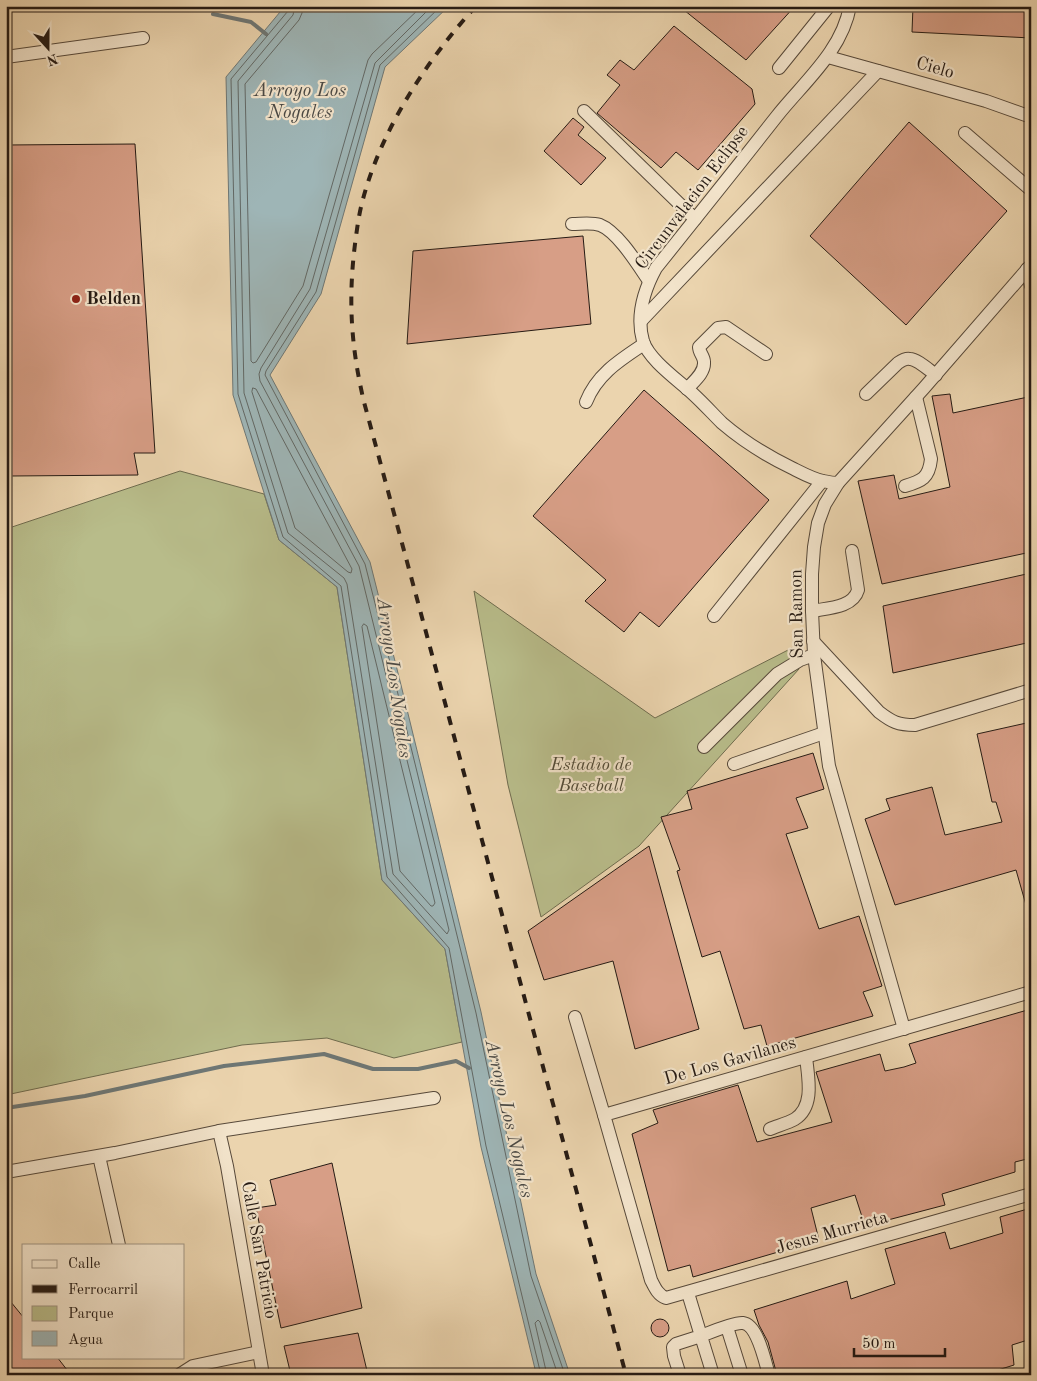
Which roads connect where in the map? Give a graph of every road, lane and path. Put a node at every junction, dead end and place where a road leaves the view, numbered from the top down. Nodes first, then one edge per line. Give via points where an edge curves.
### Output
1 (829, 6) edge
2 (849, 7) edge
3 (143, 38) dead end
4 (6, 57) edge
5 (828, 57) junction
6 (779, 68) dead end
7 (878, 71) junction
8 (584, 111) dead end
9 (1031, 117) edge
10 (965, 133) dead end
11 (1031, 190) edge
12 (695, 219) junction
13 (572, 224) dead end
14 (1029, 267) edge
15 (649, 281) junction
16 (1031, 286) edge
17 (641, 322) junction
18 (644, 344) junction
19 (766, 354) dead end
20 (936, 375) junction
21 (686, 389) junction
22 (866, 394) dead end
23 (916, 397) junction
24 (586, 402) dead end
25 (822, 481) junction
26 (838, 483) junction
27 (906, 486) dead end
28 (852, 551) dead end
29 (812, 610) junction
30 (714, 616) dead end
31 (813, 641) junction
32 (814, 655) junction
33 (1031, 690) edge
34 (824, 733) junction
35 (704, 747) dead end
36 (734, 764) dead end
37 (1031, 992) edge
38 (576, 1017) dead end
39 (904, 1029) junction
40 (806, 1057) junction
41 (434, 1098) dead end
42 (604, 1115) junction
43 (770, 1129) dead end
44 (219, 1131) junction
45 (99, 1156) junction
46 (6, 1172) edge
47 (1031, 1194) edge
48 (119, 1244) edge
49 (688, 1293) junction
50 (727, 1327) junction
51 (702, 1336) junction
52 (259, 1352) junction
53 (179, 1375) edge
54 (263, 1375) edge
55 (680, 1375) edge
56 (714, 1375) edge
57 (742, 1375) edge
58 (768, 1375) edge

1 - 6 street
2 - 5 street, Circunvalacion Eclipse via 842,33
3 - 4 street
5 - 7 street, Cielo
5 - 12 street, Circunvalacion Eclipse via 791,98
7 - 9 street, Cielo
7 - 17 street
8 - 12 street
10 - 11 street
12 - 15 street, Circunvalacion Eclipse
13 - 15 street via 598,224 609,229
14 - 16 street
14 - 20 street, San Ramon
15 - 17 street, Circunvalacion Eclipse via 641,308
17 - 18 street, Circunvalacion Eclipse
18 - 21 street
18 - 24 street via 599,379
19 - 21 street via 726,327 718,328 699,348 704,368
20 - 22 street via 910,358 898,363
20 - 23 street, San Ramon
21 - 25 street via 723,424 760,451
23 - 26 street, San Ramon
23 - 27 street via 931,459 930,470 923,480
25 - 26 street
25 - 30 street
26 - 29 street, San Ramon via 818,523
28 - 29 street via 858,590 856,596 842,605
29 - 31 street, San Ramon
31 - 32 street, San Ramon
31 - 33 street via 879,712 901,724 914,725
32 - 34 street, San Ramon
32 - 35 street via 777,674
34 - 36 street
34 - 39 street, San Ramon via 829,766
37 - 39 street, De Los Gavilanes
38 - 42 street
39 - 40 street, De Los Gavilanes
40 - 42 street, De Los Gavilanes
40 - 43 street via 809,1090 806,1105 795,1119
41 - 44 street
42 - 49 street, Jesus Murrieta via 651,1280 660,1296 666,1298
44 - 45 street
44 - 52 street, Calle San Patricio
45 - 46 street
45 - 48 street
47 - 49 street, Jesus Murrieta
49 - 51 street
50 - 51 street
50 - 57 street
50 - 58 street via 743,1323 751,1326
51 - 55 street via 673,1347
51 - 56 street
52 - 53 street via 193,1366
52 - 54 street, Calle San Patricio

